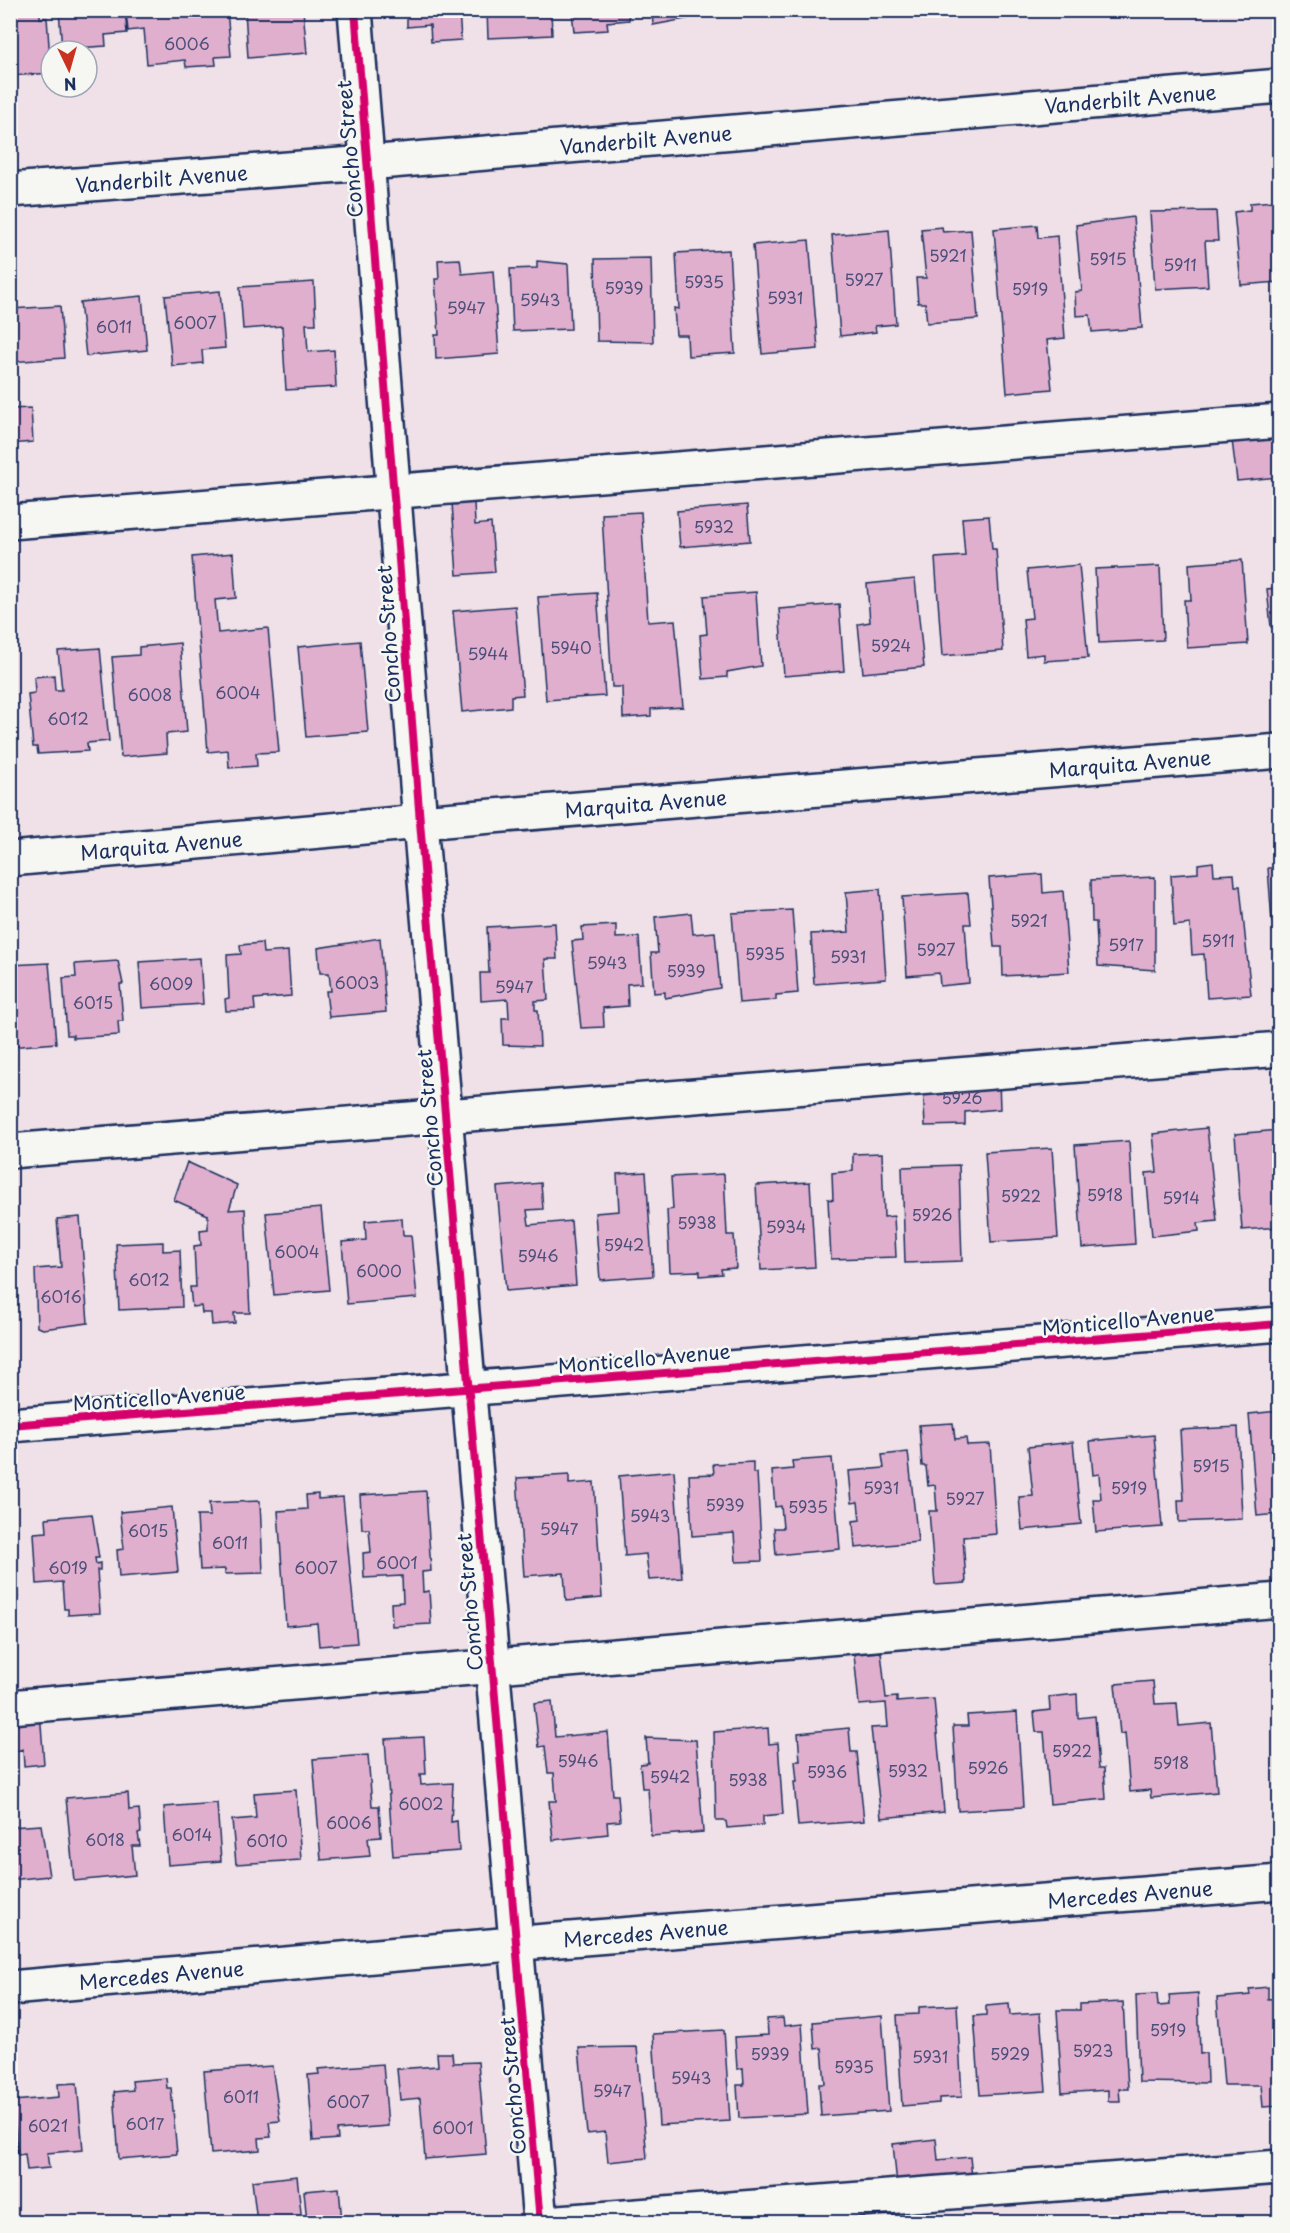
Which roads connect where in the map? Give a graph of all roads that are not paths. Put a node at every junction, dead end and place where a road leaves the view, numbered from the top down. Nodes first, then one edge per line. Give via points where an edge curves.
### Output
1 (355, 10) edge
2 (1280, 86) edge
3 (367, 163) junction
4 (10, 190) edge
5 (1280, 421) edge
6 (394, 493) junction
7 (10, 522) edge
8 (1280, 751) edge
9 (420, 822) junction
10 (10, 859) edge
11 (1280, 1049) edge
12 (446, 1116) junction
13 (10, 1151) edge
14 (1280, 1324) edge
15 (468, 1389) junction
16 (10, 1425) edge
17 (1280, 1600) edge
18 (491, 1666) junction
19 (10, 1707) edge
20 (1280, 1882) edge
21 (517, 1944) junction
22 (10, 1988) edge
23 (1280, 2167) edge
24 (540, 2223) edge
25 (559, 2223) edge

1 - 3 street, Concho Street
2 - 3 street, Vanderbilt Avenue
3 - 4 street, Vanderbilt Avenue
3 - 6 street, Concho Street
5 - 6 street
6 - 7 street
6 - 9 street, Concho Street
8 - 9 street, Marquita Avenue
9 - 10 street, Marquita Avenue
9 - 12 street, Concho Street
11 - 12 street
12 - 13 street
12 - 15 street, Concho Street
14 - 15 street, Monticello Avenue
15 - 16 street, Monticello Avenue
15 - 18 street, Concho Street
17 - 18 street
18 - 19 street
18 - 21 street, Concho Street
20 - 21 street, Mercedes Avenue
21 - 22 street, Mercedes Avenue
21 - 24 street, Concho Street
23 - 25 street

